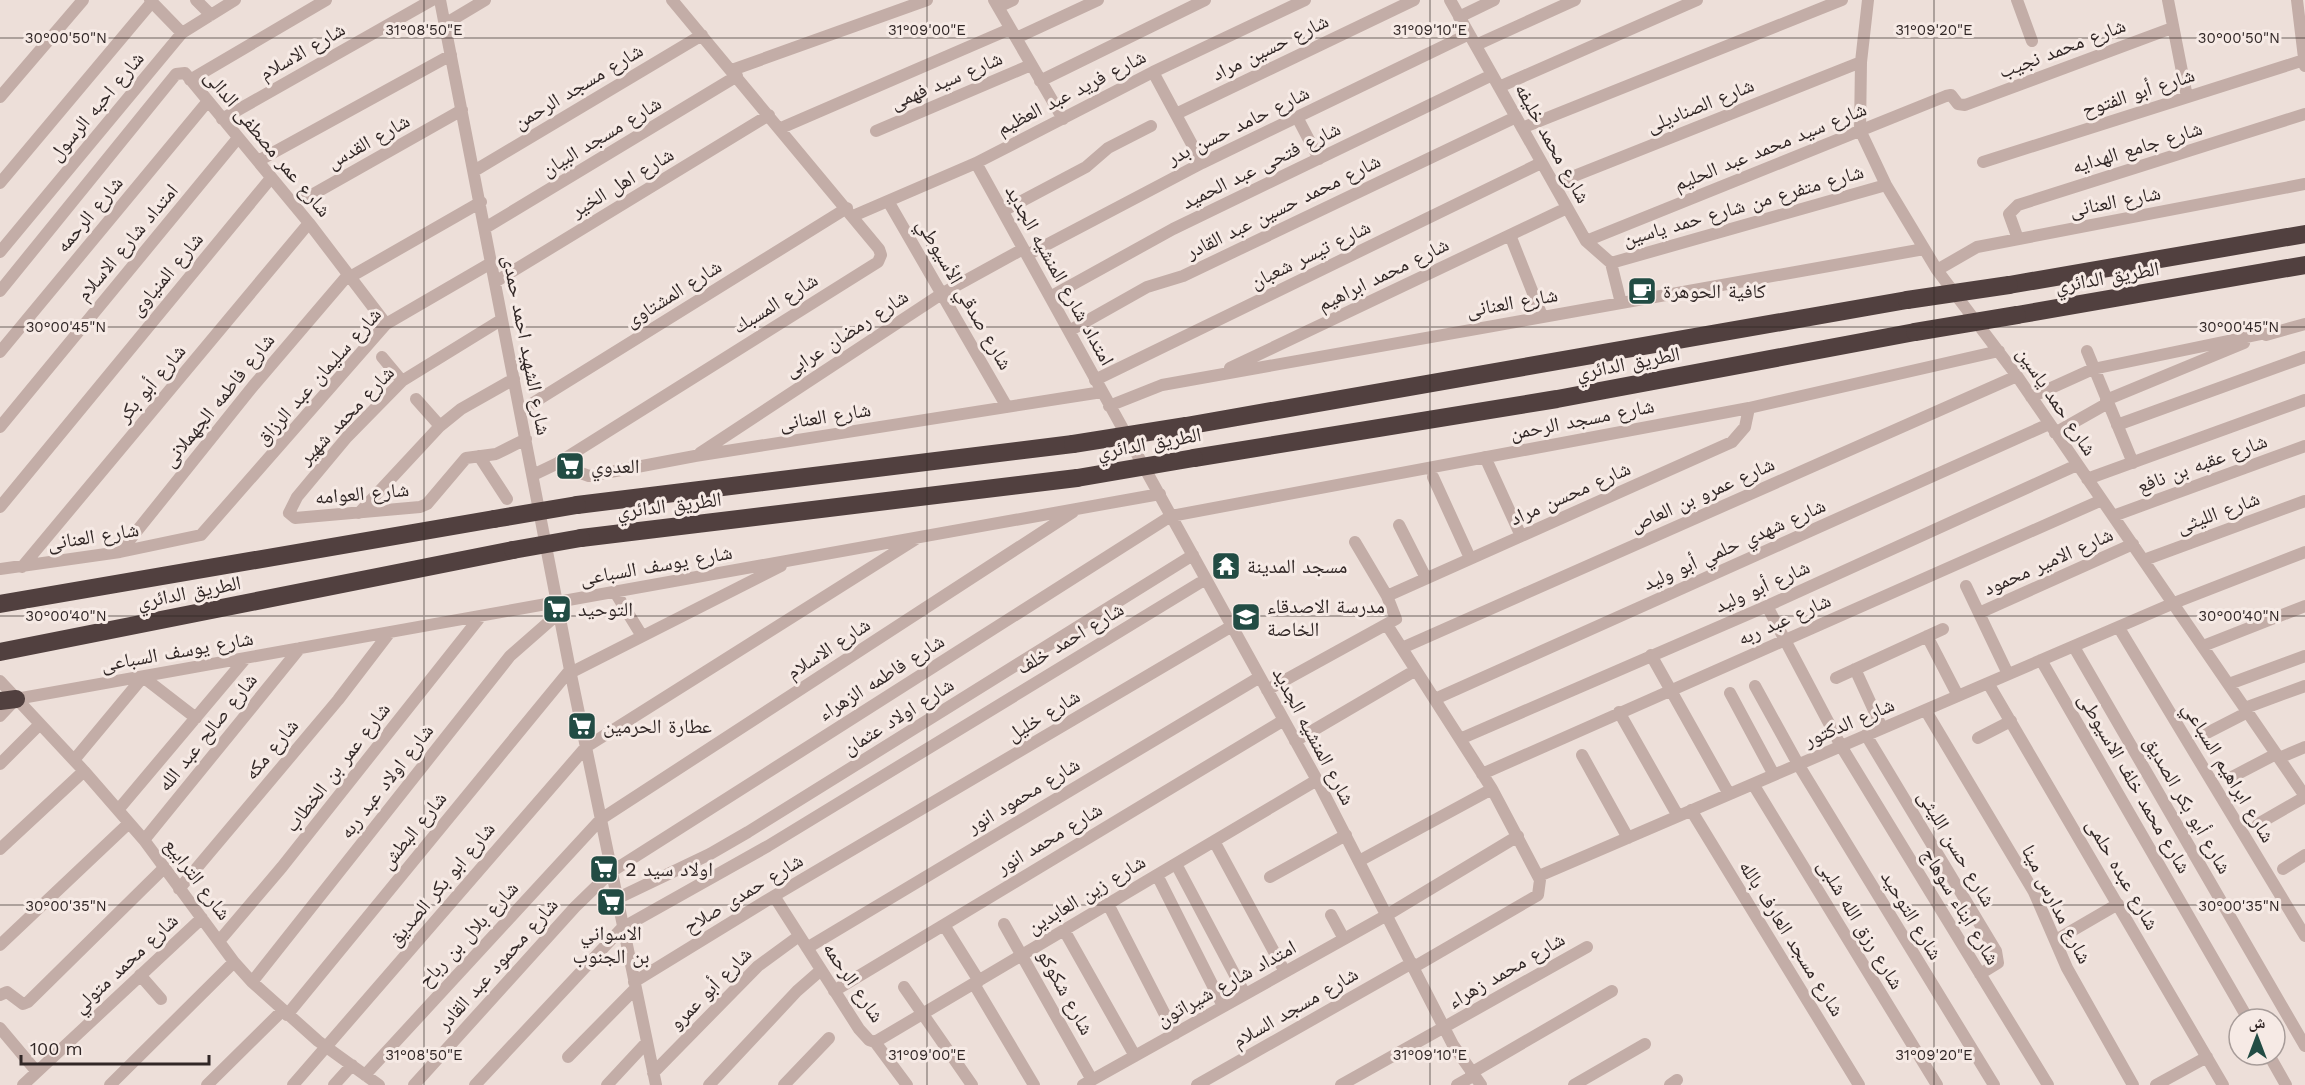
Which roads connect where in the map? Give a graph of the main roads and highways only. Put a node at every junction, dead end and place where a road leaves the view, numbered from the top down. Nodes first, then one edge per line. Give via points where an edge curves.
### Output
1 (2305, 234) edge
2 (2305, 265) edge
3 (0, 604) edge
4 (0, 652) edge

1 - 3 highway, الطريق الدائري, bridge via 1186,426 1073,444 577,506
2 - 4 highway, الطريق الدائري, bridge via 1557,399 1077,478 581,538

